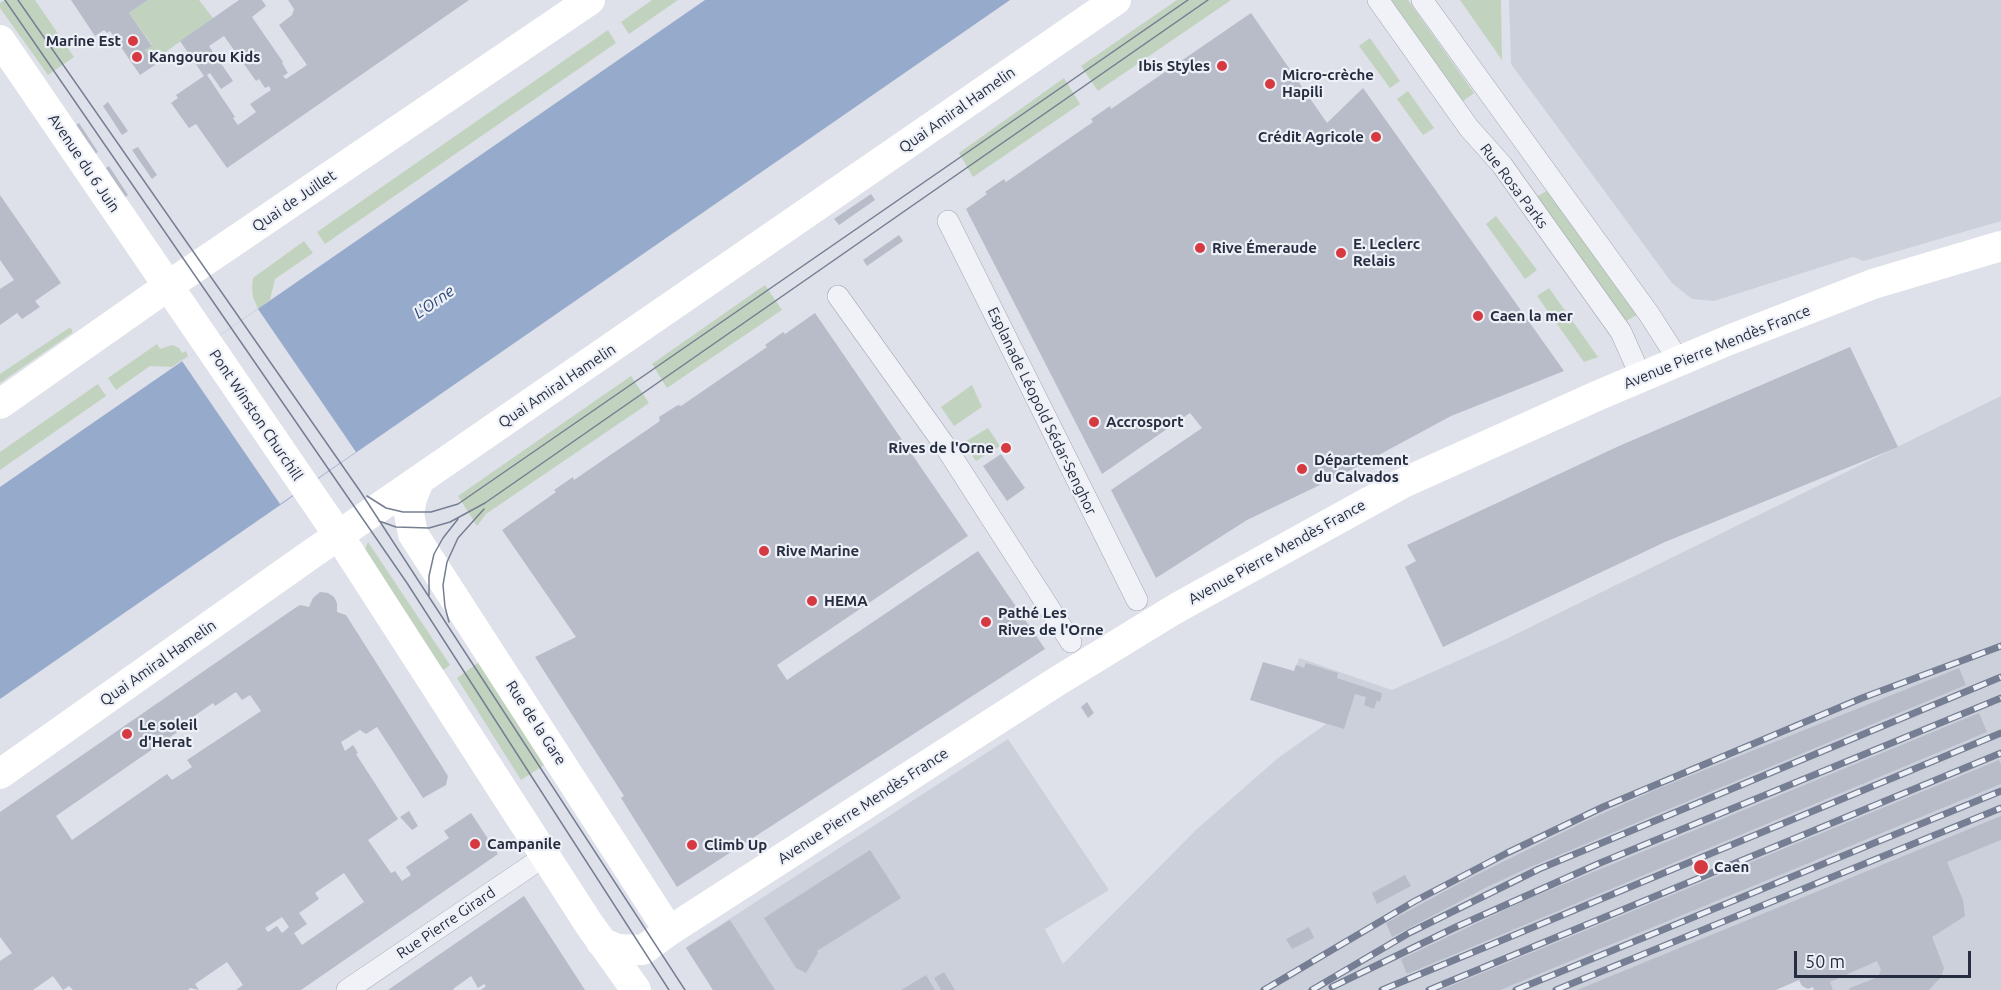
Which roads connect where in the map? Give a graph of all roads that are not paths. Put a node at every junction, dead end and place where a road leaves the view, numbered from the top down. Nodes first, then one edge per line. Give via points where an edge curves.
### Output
1 (1116, 0) edge
2 (1378, 0) edge
3 (1422, 0) edge
4 (579, 3) edge
5 (0, 40) edge
6 (948, 221) dead end
7 (2001, 246) edge
8 (168, 286) junction
9 (838, 296) dead end
10 (207, 343) joint
11 (1679, 361) junction
12 (1641, 377) junction
13 (0, 404) edge
14 (419, 481) junction
15 (339, 536) junction
16 (1137, 600) dead end
17 (1071, 642) dead end
18 (0, 774) edge
19 (545, 856) junction
20 (669, 931) junction
21 (601, 942) junction
22 (643, 950) junction
23 (630, 989) edge
24 (347, 990) edge

1 - 14 main road, Quai Amiral Hamelin
2 - 12 street, Rue Rosa Parks via 1621,332
3 - 11 street
4 - 8 main road, Quai de Juillet
5 - 8 main road, Avenue du 6 Juin
6 - 16 street, Esplanade Léopold Sédar-Senghor
7 - 11 main road, Avenue Pierre Mendès France via 1873,284
8 - 10 main road, Avenue du 6 Juin
8 - 13 main road, Quai de Juillet
9 - 17 street via 943,443
10 - 15 main road, Pont Winston Churchill
11 - 12 main road, Avenue Pierre Mendès France
12 - 20 main road, Avenue Pierre Mendès France via 1403,483 1247,568 1056,682
14 - 15 main road, Quai Amiral Hamelin
14 - 20 main road, Rue de la Gare via 409,514 413,534
15 - 18 main road, Quai Amiral Hamelin
15 - 19 main road
19 - 21 main road
19 - 24 street, Rue Pierre Girard
20 - 22 main road
21 - 22 main road via 617,949
21 - 23 main road
22 - 23 main road

